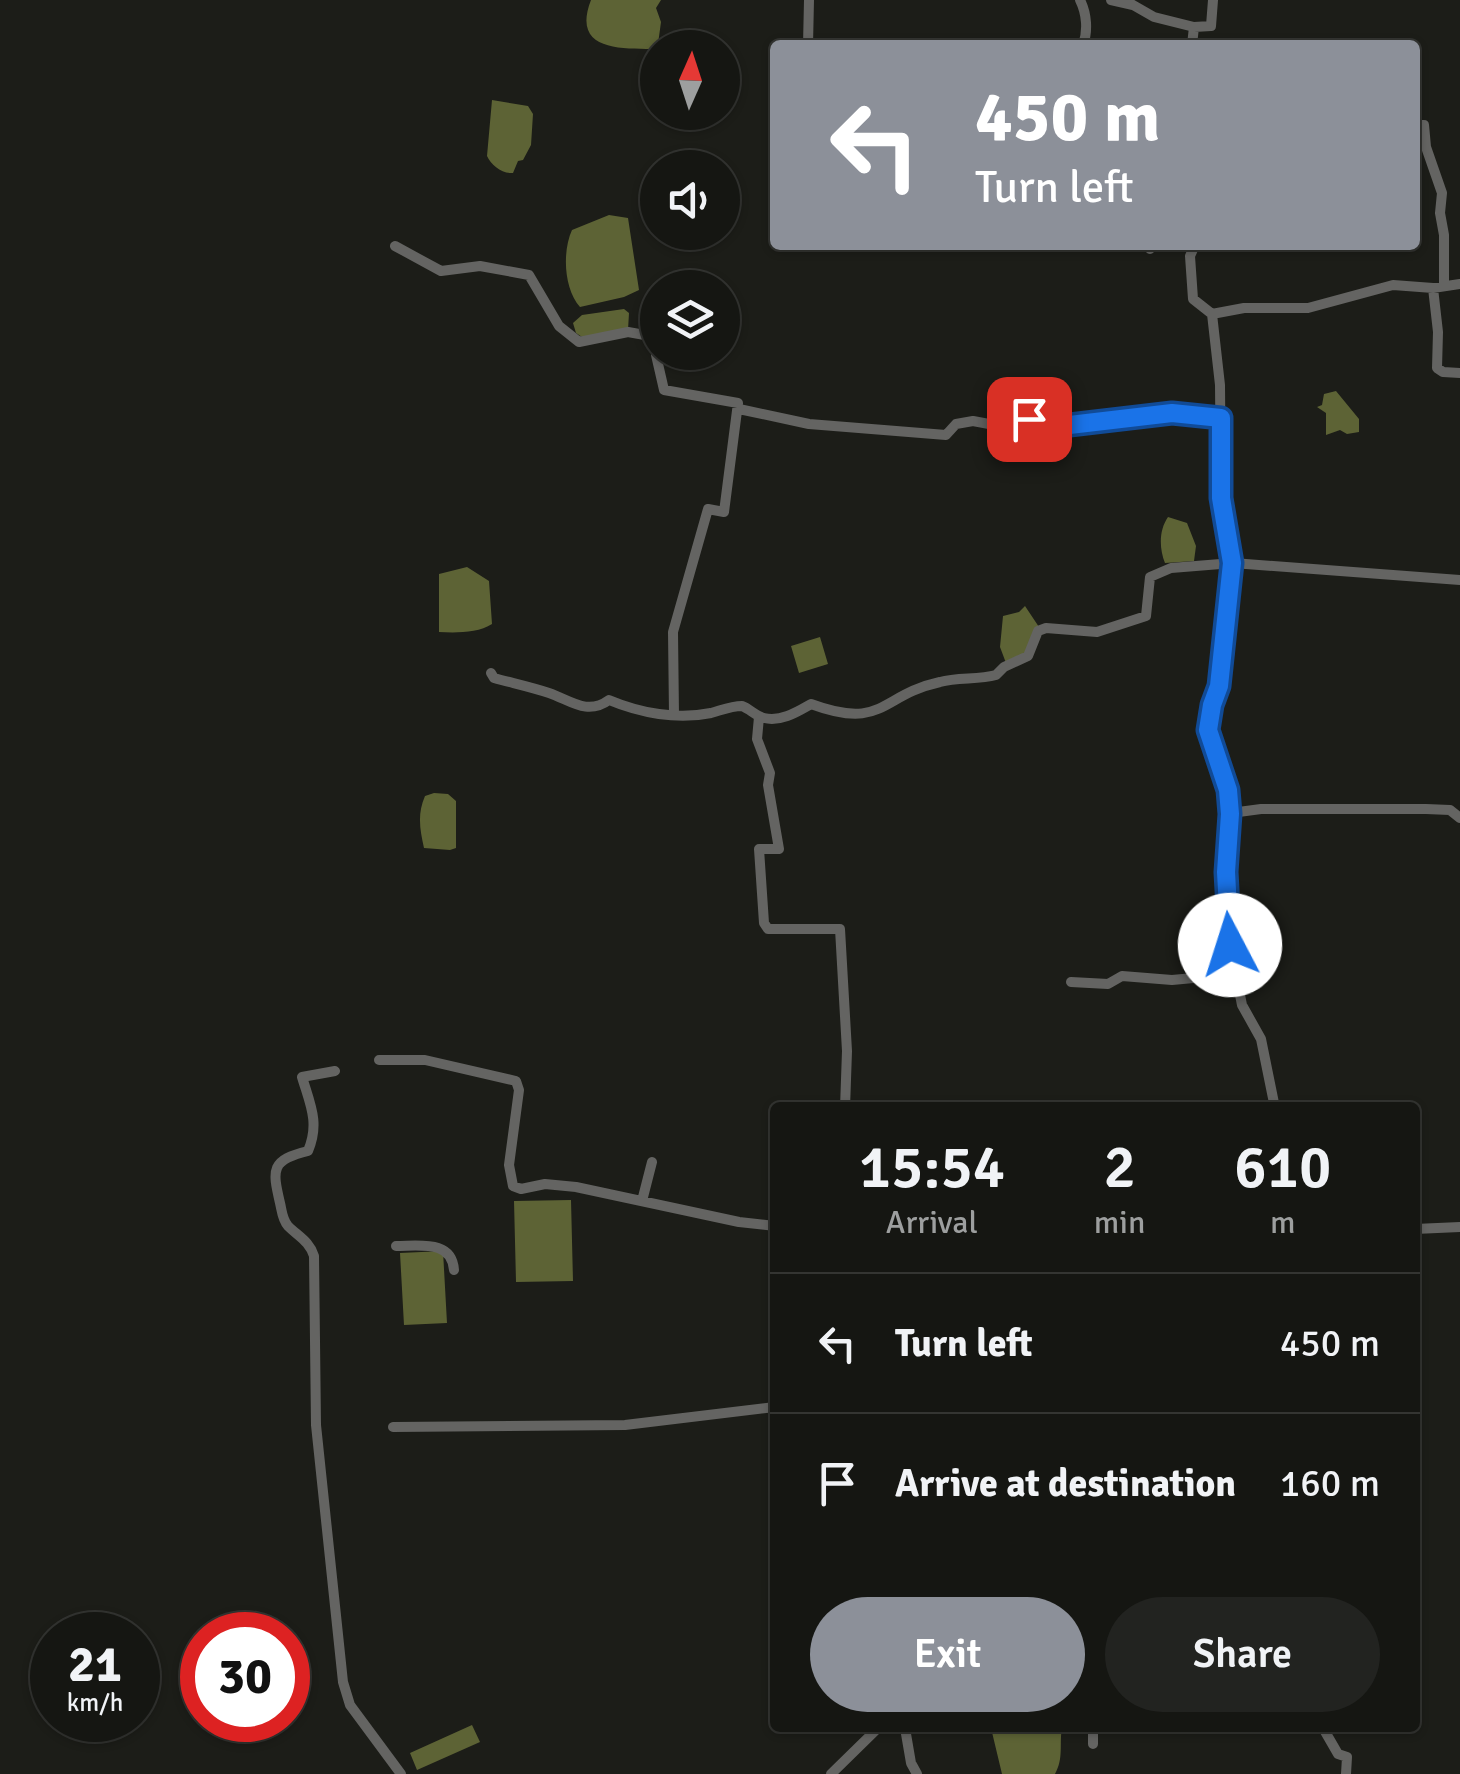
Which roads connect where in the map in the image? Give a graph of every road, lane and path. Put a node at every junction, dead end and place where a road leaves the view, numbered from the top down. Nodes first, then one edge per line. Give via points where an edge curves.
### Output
1 (809, 0) edge
2 (1080, 0) edge
3 (1111, 0) edge
4 (1213, 0) edge
5 (1194, 27) junction
6 (808, 40) edge
7 (1084, 40) edge
8 (1193, 40) edge
9 (1420, 125) edge
10 (395, 246) dead end
11 (1193, 250) edge
12 (1460, 284) edge
13 (1438, 287) junction
14 (1212, 314) junction
15 (1460, 372) edge
16 (739, 409) junction
17 (1221, 418) junction
18 (1232, 563) junction
19 (1460, 580) edge
20 (491, 673) dead end
21 (674, 714) junction
22 (759, 717) junction
23 (1230, 814) junction
24 (1460, 818) edge
25 (1236, 974) junction
26 (1071, 982) dead end
27 (379, 1060) dead end
28 (334, 1071) dead end
29 (845, 1102) edge
30 (1275, 1102) edge
31 (652, 1162) dead end
32 (642, 1201) junction
33 (770, 1225) edge
34 (1460, 1227) edge
35 (1420, 1229) edge
36 (396, 1246) dead end
37 (454, 1270) dead end
38 (770, 1408) edge
39 (393, 1427) dead end
40 (874, 1732) edge
41 (906, 1732) edge
42 (1093, 1732) edge
43 (1325, 1732) edge
44 (1093, 1744) dead end
45 (402, 1774) edge
46 (831, 1774) edge
47 (917, 1774) edge
48 (1346, 1774) edge

1 - 6 street
2 - 7 street
3 - 5 street
4 - 5 street via 1211,26
5 - 8 street
9 - 13 street via 1440,181
10 - 16 street via 441,271 480,266 529,275 560,326 579,342 628,332 656,337 664,390 736,400
11 - 14 street via 1193,299
12 - 13 street
13 - 14 street via 1393,285 1322,306
13 - 15 street via 1437,368
14 - 17 street
16 - 17 street via 809,424 946,435 972,421 1029,419 1061,426 1172,413
16 - 21 street via 724,512 708,508 673,632
17 - 18 street via 1221,498
18 - 19 street
18 - 22 street via 1171,568 1150,577 1146,616 1097,632 1038,631 1028,656 990,678 942,681 871,712 839,715 812,704 794,716
18 - 23 street via 1208,730
20 - 21 street via 578,706 610,700
21 - 22 street via 742,706
22 - 29 street via 757,739 770,772 779,850 759,849 764,923 768,929 840,929
23 - 24 street via 1426,809 1450,810
23 - 25 street via 1226,895
25 - 26 street
25 - 30 street via 1242,1005 1262,1039
27 - 32 street via 426,1060 516,1081 509,1165 514,1186 560,1185
28 - 45 street via 302,1078 316,1122 312,1142 278,1164 274,1174 284,1220 314,1256 316,1424 343,1682 350,1705
31 - 32 street
32 - 33 street
34 - 35 street
36 - 37 street via 447,1250
38 - 39 street via 626,1425
40 - 46 street
41 - 47 street
42 - 44 street
43 - 48 street via 1346,1756

